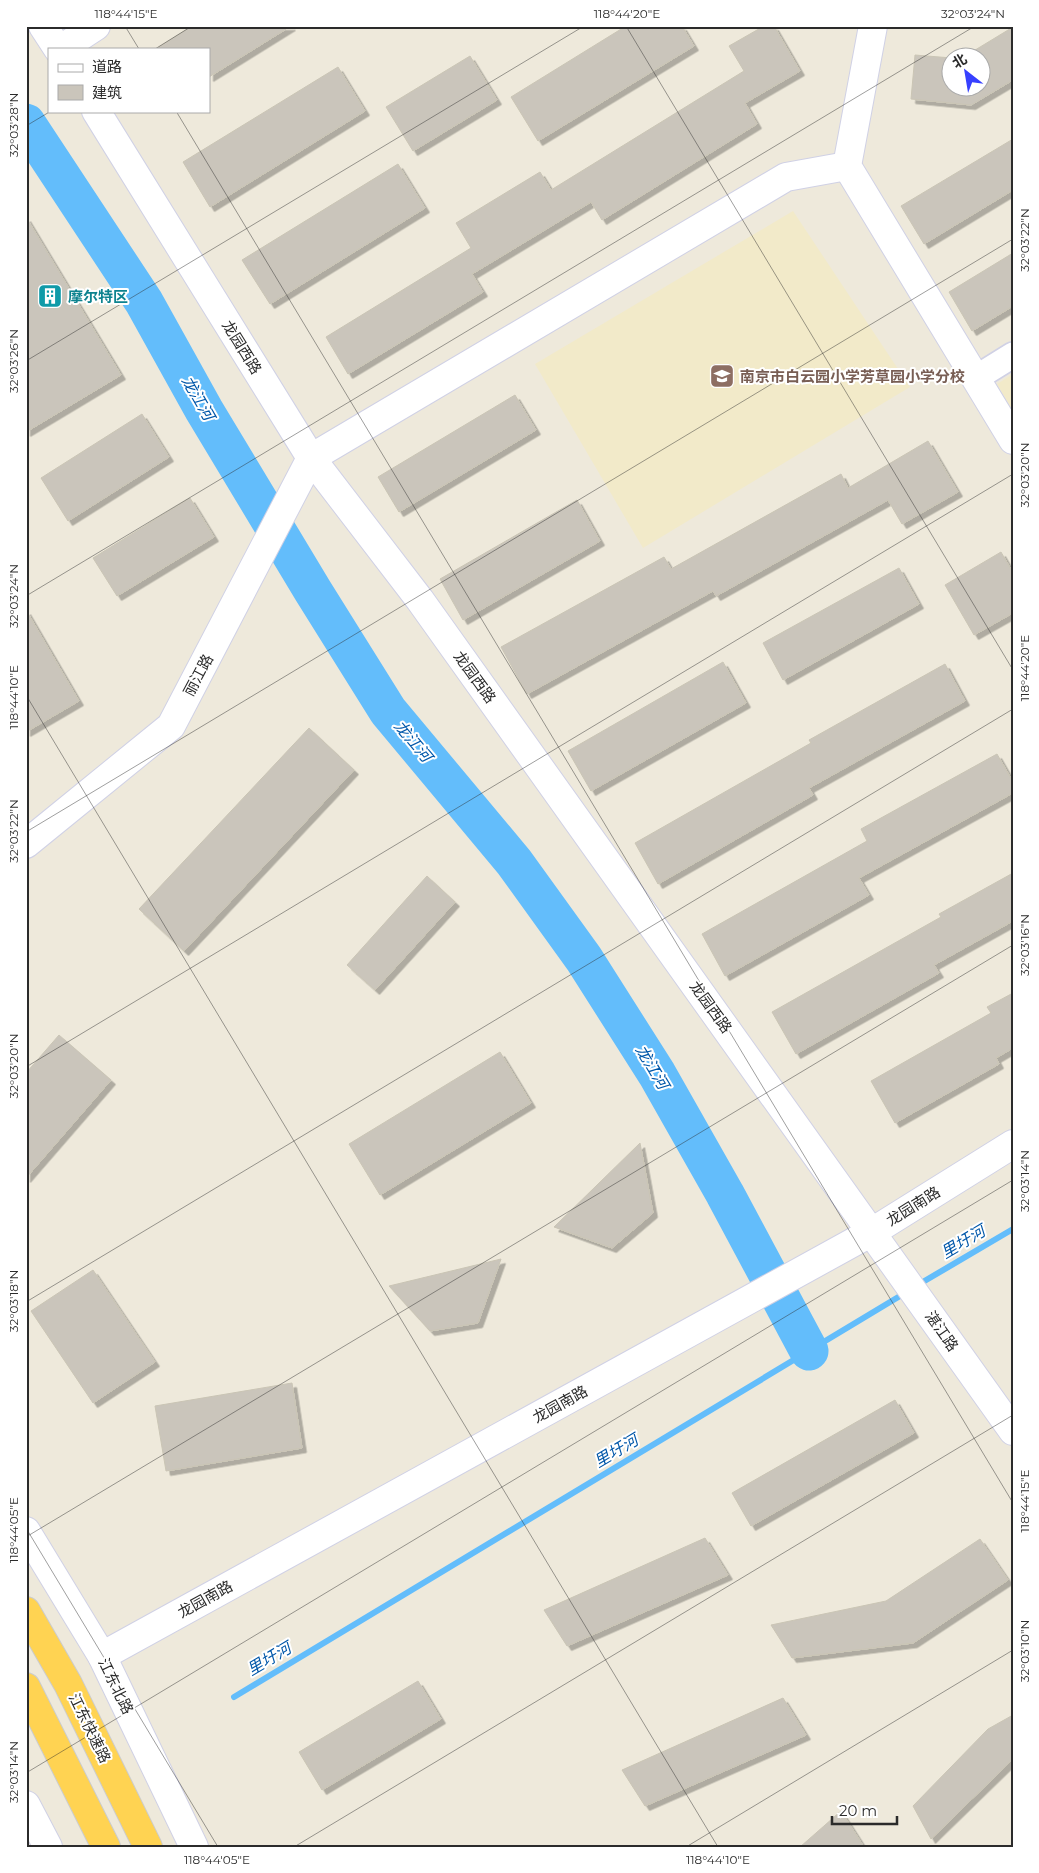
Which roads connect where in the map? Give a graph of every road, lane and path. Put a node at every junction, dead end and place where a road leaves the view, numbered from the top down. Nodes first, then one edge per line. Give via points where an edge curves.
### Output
1 (43, 26) edge
2 (96, 26) edge
3 (873, 26) edge
4 (58, 48) edge
5 (61, 48) edge
6 (97, 112) edge
7 (847, 166) junction
8 (1013, 355) edge
9 (976, 378) junction
10 (1013, 440) edge
11 (311, 458) junction
12 (26, 844) edge
13 (1013, 1144) edge
14 (872, 1232) junction
15 (1013, 1431) edge
16 (26, 1531) edge
17 (26, 1611) edge
18 (102, 1656) junction
19 (26, 1687) edge
20 (26, 1805) edge
21 (48, 1847) edge
22 (106, 1847) edge
23 (148, 1847) edge
24 (194, 1847) edge

1 - 4 street
2 - 5 street
3 - 7 street
6 - 11 street, 龙园西路
7 - 9 street
7 - 11 street via 786,176
8 - 9 street
9 - 10 street
11 - 12 street, 丽江路 via 171,726
11 - 14 street, 龙园西路 via 425,608
13 - 14 street, 龙园南路
14 - 15 street, 湛江路
14 - 18 street, 龙园南路
16 - 18 street, 江东北路
17 - 23 highway, 江东快速路 via 68,1684
18 - 24 street, 江东北路
19 - 22 highway
20 - 21 street

